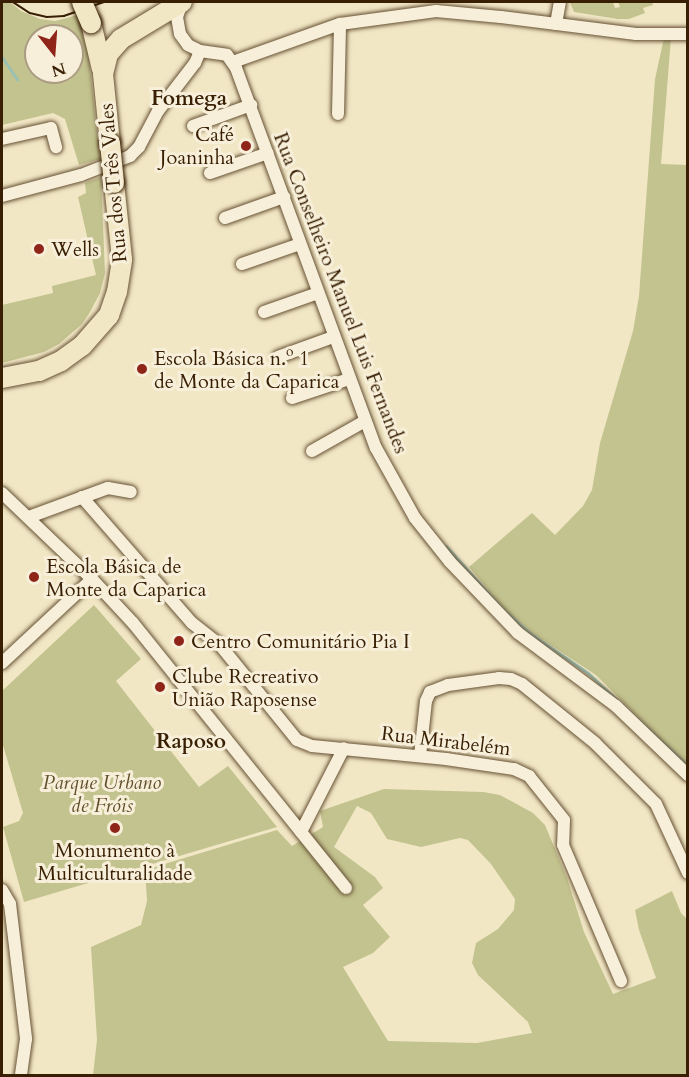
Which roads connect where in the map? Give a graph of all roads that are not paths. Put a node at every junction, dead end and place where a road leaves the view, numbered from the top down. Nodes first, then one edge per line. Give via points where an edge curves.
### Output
1 (82, 2) edge
2 (183, 2) edge
3 (560, 2) edge
4 (151, 20) junction
5 (91, 23) junction
6 (340, 24) junction
7 (556, 24) junction
8 (128, 34) junction
9 (180, 34) junction
10 (687, 34) edge
11 (200, 51) junction
12 (233, 62) junction
13 (103, 74) junction
14 (251, 105) junction
15 (338, 114) dead end
16 (193, 126) dead end
17 (2, 140) edge
18 (56, 147) dead end
19 (268, 153) junction
20 (210, 173) dead end
21 (2, 196) edge
22 (284, 198) junction
23 (225, 218) dead end
24 (300, 244) junction
25 (242, 264) dead end
26 (318, 293) junction
27 (264, 312) dead end
28 (333, 337) junction
29 (278, 357) dead end
30 (3, 379) edge
31 (349, 379) junction
32 (292, 398) dead end
33 (365, 421) junction
34 (312, 451) dead end
35 (131, 492) dead end
36 (2, 493) edge
37 (82, 497) junction
38 (29, 517) junction
39 (92, 579) junction
40 (2, 663) edge
41 (344, 748) junction
42 (420, 756) junction
43 (687, 776) edge
44 (301, 832) junction
45 (687, 873) edge
46 (346, 888) dead end
47 (2, 890) edge
48 (621, 981) dead end
49 (21, 1076) edge

1 - 5 main road, bridge
2 - 4 main road, Rua dos Três Vales
2 - 9 street via 177,17
3 - 7 street
4 - 8 main road, Rua dos Três Vales
4 - 9 street via 166,20
5 - 8 main road via 109,37
5 - 13 main road
6 - 7 street via 436,12
6 - 12 street
6 - 15 street
7 - 10 street via 636,34
8 - 13 main road, Rua dos Três Vales via 113,45
9 - 11 street via 188,45
11 - 12 street via 227,55
11 - 21 street via 130,156 81,175
12 - 14 street, Rua Conselheiro Manuel Luis Fernandes
13 - 30 main road, Rua dos Três Vales, bridge via 122,259 117,292 109,315 82,346 39,371
14 - 16 street
14 - 19 street, Rua Conselheiro Manuel Luis Fernandes
17 - 18 street via 51,128
19 - 20 street
19 - 22 street, Rua Conselheiro Manuel Luis Fernandes
22 - 23 street
22 - 24 street, Rua Conselheiro Manuel Luis Fernandes
24 - 25 street
24 - 26 street, Rua Conselheiro Manuel Luis Fernandes
26 - 27 street
26 - 28 street, Rua Conselheiro Manuel Luis Fernandes
28 - 29 street
28 - 31 street, Rua Conselheiro Manuel Luis Fernandes
31 - 32 street
31 - 33 street, Rua Conselheiro Manuel Luis Fernandes
33 - 34 street
33 - 43 street, Rua Conselheiro Manuel Luis Fernandes via 393,483 450,562 518,633 616,706
35 - 37 street via 108,488
36 - 38 street
37 - 38 street
37 - 41 street, Rua Mirabelém via 192,623 220,645 292,736 307,745
38 - 39 street
39 - 40 street
39 - 44 street via 148,642
41 - 42 street, Rua Mirabelém
41 - 44 street
42 - 45 street via 430,692 448,685 511,679 595,742 655,803
42 - 48 street, Rua Mirabelém via 513,769 532,780 564,820 563,845
44 - 46 street
47 - 49 street via 10,904 26,1039

